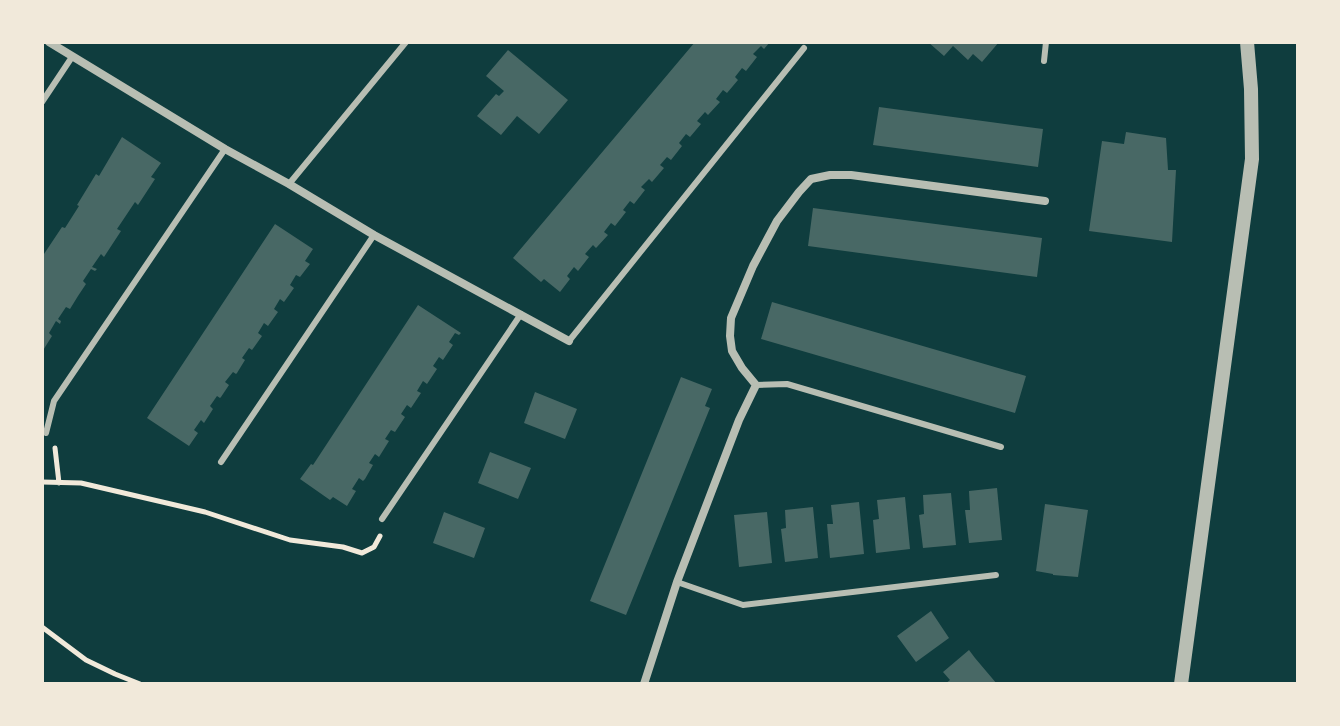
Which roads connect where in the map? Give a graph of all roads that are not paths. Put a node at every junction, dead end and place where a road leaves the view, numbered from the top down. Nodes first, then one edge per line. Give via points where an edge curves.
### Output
1 (49, 42) edge
2 (406, 42) edge
3 (1046, 42) edge
4 (1247, 42) edge
5 (804, 48) dead end
6 (72, 57) junction
7 (1044, 61) dead end
8 (42, 102) edge
9 (225, 149) junction
10 (289, 184) junction
11 (1045, 201) dead end
12 (374, 235) junction
13 (521, 314) junction
14 (569, 341) joint
15 (756, 385) junction
16 (46, 433) road end
17 (1001, 447) dead end
18 (221, 462) dead end
19 (382, 519) road end
20 (996, 575) dead end
21 (677, 582) junction
22 (644, 684) edge
23 (1181, 684) edge

1 - 6 street
2 - 10 lane
3 - 7 lane
4 - 23 street via 1252,159
5 - 14 lane
6 - 8 lane
6 - 9 street
9 - 10 street
9 - 16 lane via 54,401
10 - 12 street
11 - 15 street via 851,175 811,179 777,221 731,318 732,351
12 - 13 street
12 - 18 lane
13 - 14 street
13 - 19 lane
15 - 17 lane via 787,384
15 - 21 street
20 - 21 lane via 743,605
21 - 22 street

